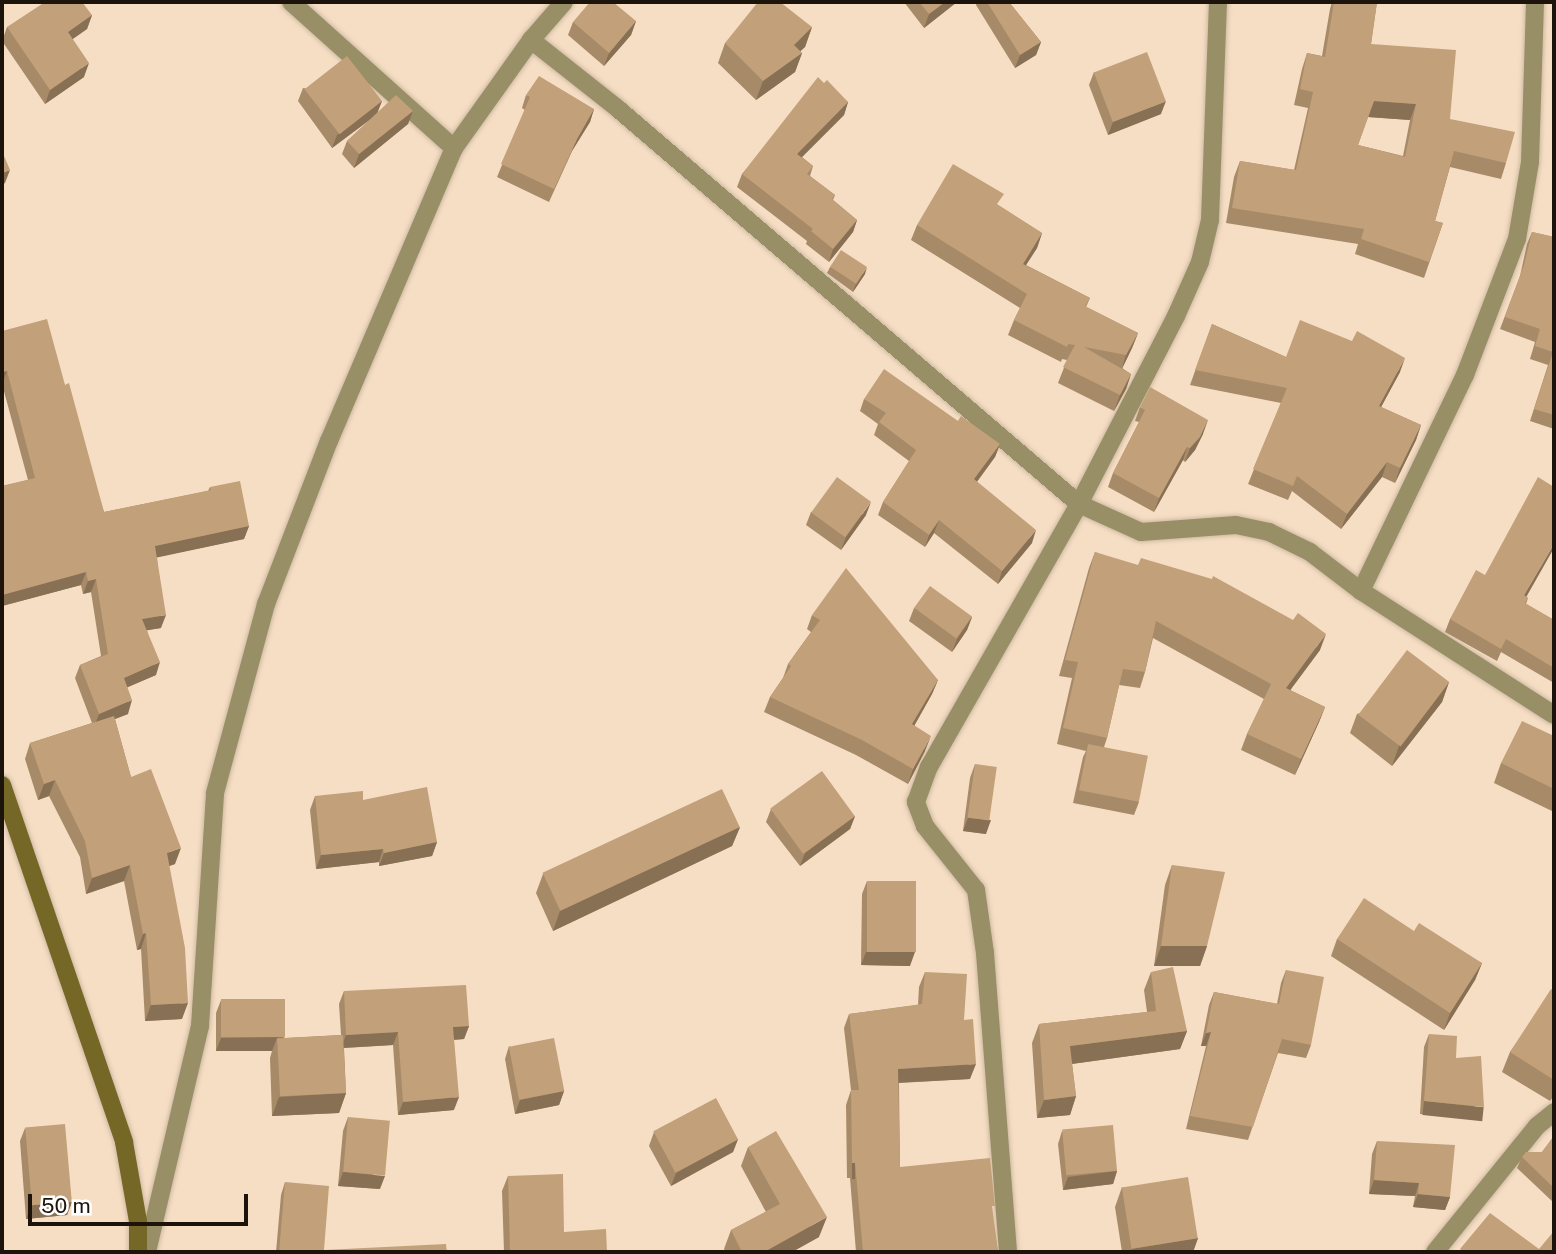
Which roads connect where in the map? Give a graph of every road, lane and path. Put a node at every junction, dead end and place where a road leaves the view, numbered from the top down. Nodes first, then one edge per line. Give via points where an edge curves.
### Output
1 (291, 2) edge
2 (564, 2) edge
3 (1218, 2) edge
4 (1535, 2) edge
5 (531, 40) junction
6 (454, 148) junction
7 (1079, 504) junction
8 (1362, 592) junction
9 (1554, 715) edge
10 (2, 785) edge
11 (1554, 1112) edge
12 (138, 1252) edge
13 (147, 1252) edge
14 (1008, 1252) edge
15 (1435, 1252) edge

1 - 6 street
2 - 5 street
3 - 7 street via 1210,220 1200,262
4 - 8 street via 1530,162 1517,239 1465,375
5 - 6 street
5 - 7 street via 617,108
6 - 13 street via 329,441 266,604 215,793 200,1026
7 - 8 street via 1141,532 1236,525 1269,532 1310,551
7 - 14 street via 929,767 916,802 925,826 976,890
8 - 9 street
10 - 12 street via 124,1142 138,1221
11 - 15 street via 1537,1126

